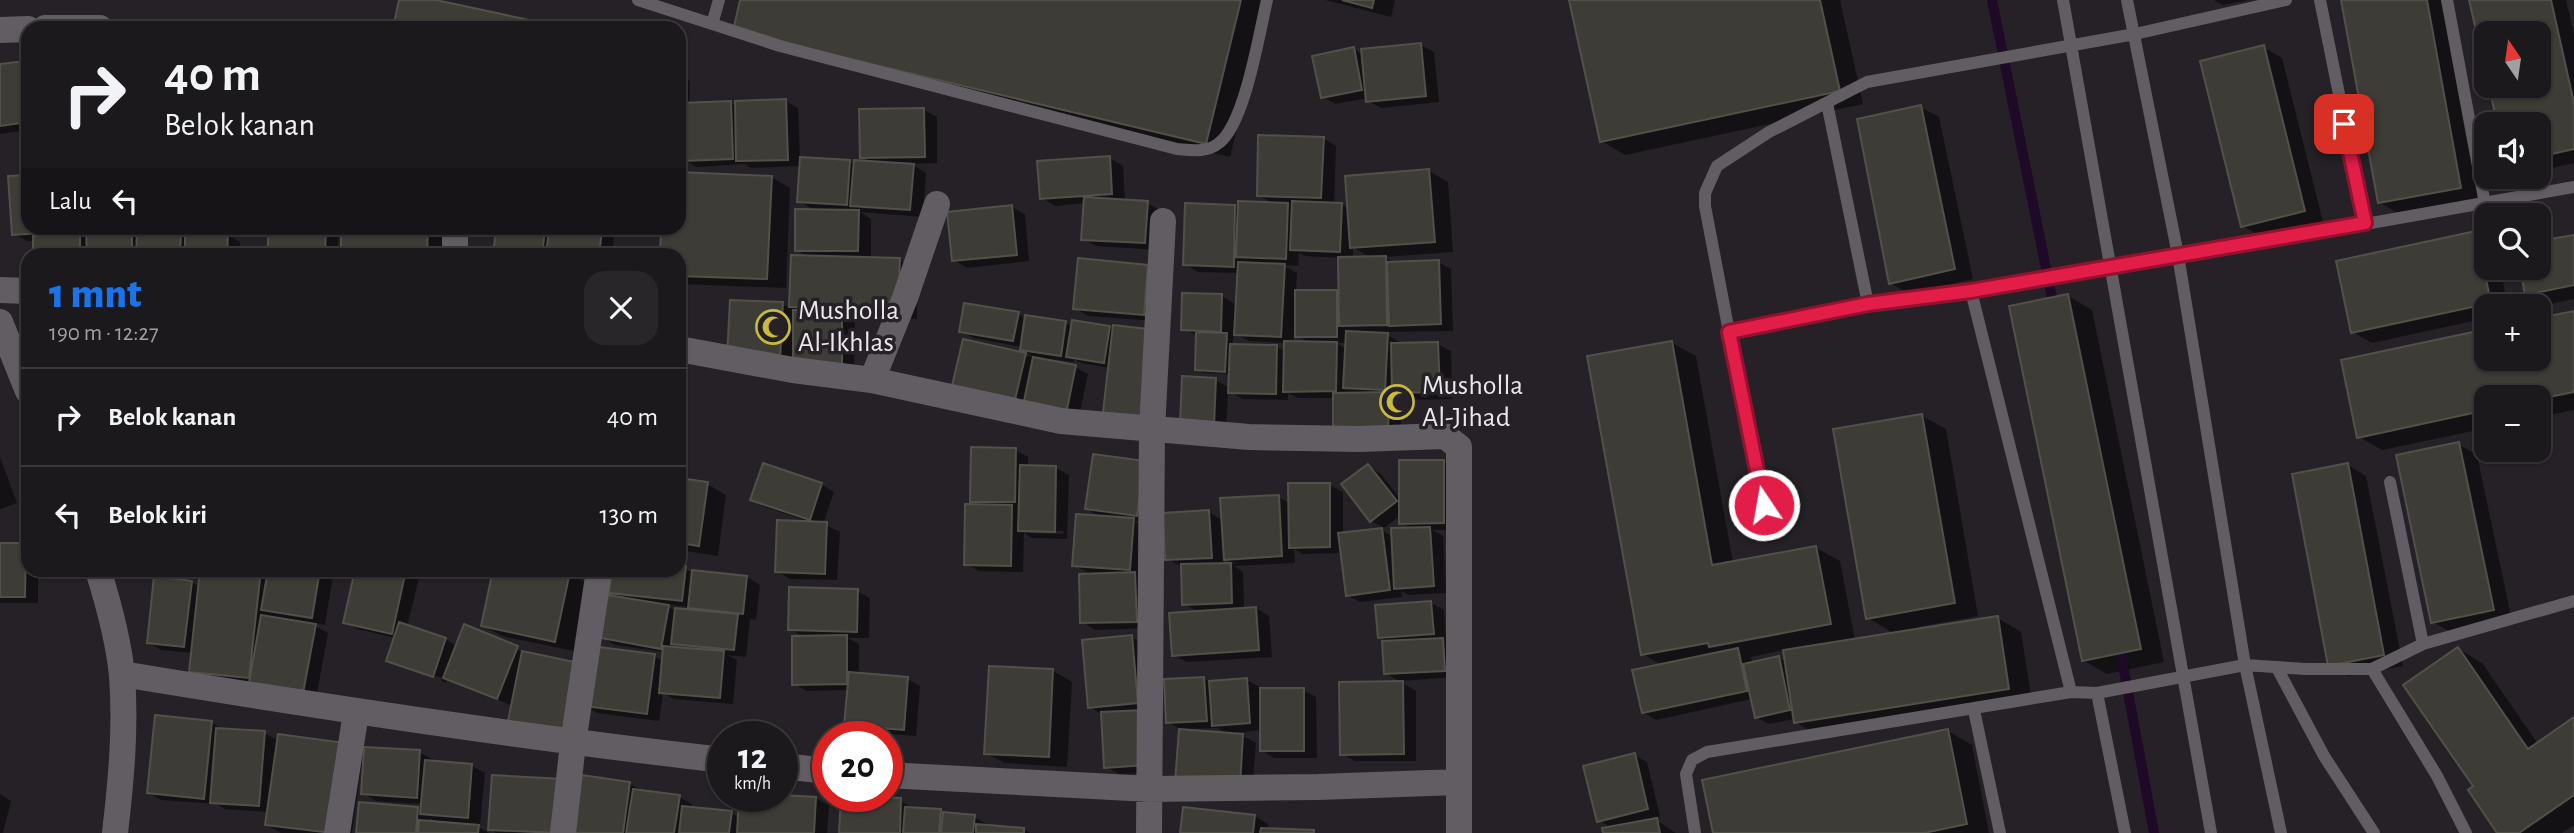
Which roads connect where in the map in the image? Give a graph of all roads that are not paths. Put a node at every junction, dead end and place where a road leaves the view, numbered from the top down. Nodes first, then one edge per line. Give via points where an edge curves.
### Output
1 (638, 0) edge
2 (719, 0) edge
3 (1268, 0) edge
4 (2063, 0) edge
5 (2127, 0) edge
6 (2286, 0) edge
7 (2319, 0) edge
8 (2447, 0) edge
9 (712, 24) junction
10 (21, 29) edge
11 (0, 30) edge
12 (2135, 34) junction
13 (2073, 46) junction
14 (1828, 103) junction
15 (2574, 187) edge
16 (2485, 203) edge
17 (2490, 203) edge
18 (937, 204) dead end
19 (2474, 206) edge
20 (1163, 221) dead end
21 (2365, 223) junction
22 (2178, 256) junction
23 (2110, 265) junction
24 (0, 290) edge
25 (21, 291) edge
26 (1971, 291) junction
27 (1868, 304) junction
28 (0, 322) edge
29 (1729, 332) junction
30 (686, 350) edge
31 (21, 374) edge
32 (872, 380) junction
33 (1152, 429) junction
34 (2390, 482) dead end
35 (1764, 505) dead end
36 (99, 577) edge
37 (598, 577) edge
38 (2574, 601) edge
39 (2423, 644) junction
40 (2245, 665) junction
41 (2277, 668) junction
42 (2372, 669) junction
43 (122, 674) junction
44 (2183, 678) junction
45 (2071, 692) junction
46 (2097, 693) junction
47 (1974, 710) junction
48 (356, 713) junction
49 (573, 743) junction
50 (707, 758) edge
51 (903, 776) edge
52 (1458, 782) junction
53 (1150, 789) junction
54 (115, 833) edge
55 (337, 833) edge
56 (564, 833) edge
57 (1149, 833) edge
58 (1459, 833) edge
59 (1695, 833) edge
60 (2000, 833) edge
61 (2125, 833) edge
62 (2204, 833) edge
63 (2211, 833) edge
64 (2281, 833) edge
65 (2374, 833) edge
66 (2466, 833) edge

1 - 9 lane
2 - 9 lane
3 - 9 lane via 1238,118 1218,144 1203,150 1163,146 780,47
4 - 13 lane
5 - 12 lane
6 - 12 lane
7 - 21 lane
8 - 16 lane
10 - 11 street
12 - 13 lane
12 - 22 lane
13 - 14 lane via 1867,82
13 - 23 lane
14 - 27 lane
14 - 29 lane via 1769,132 1717,166 1712,175 1705,206
15 - 17 lane
18 - 32 street
19 - 21 lane
20 - 33 street
21 - 22 lane
22 - 23 lane
22 - 40 lane
23 - 26 lane
23 - 44 lane
24 - 25 street
26 - 27 lane
26 - 45 lane
27 - 29 lane
28 - 31 street
29 - 35 lane
30 - 32 street
32 - 33 street via 1061,421
33 - 52 street via 1249,438 1445,436 1459,447
33 - 53 street
34 - 39 lane
36 - 43 street
37 - 49 street
38 - 39 lane
39 - 42 lane
40 - 41 lane
40 - 44 lane
40 - 64 lane
41 - 42 lane
41 - 65 lane via 2324,756
42 - 66 lane
43 - 48 street
43 - 54 street via 123,761
44 - 46 lane
44 - 63 lane
45 - 46 lane
45 - 47 lane
46 - 61 lane
47 - 59 lane via 1707,752 1692,760 1686,774
47 - 60 lane
48 - 49 street
48 - 55 street
49 - 50 street
49 - 56 street
51 - 53 street
52 - 53 street
52 - 58 street
53 - 57 street
62 - 63 lane

